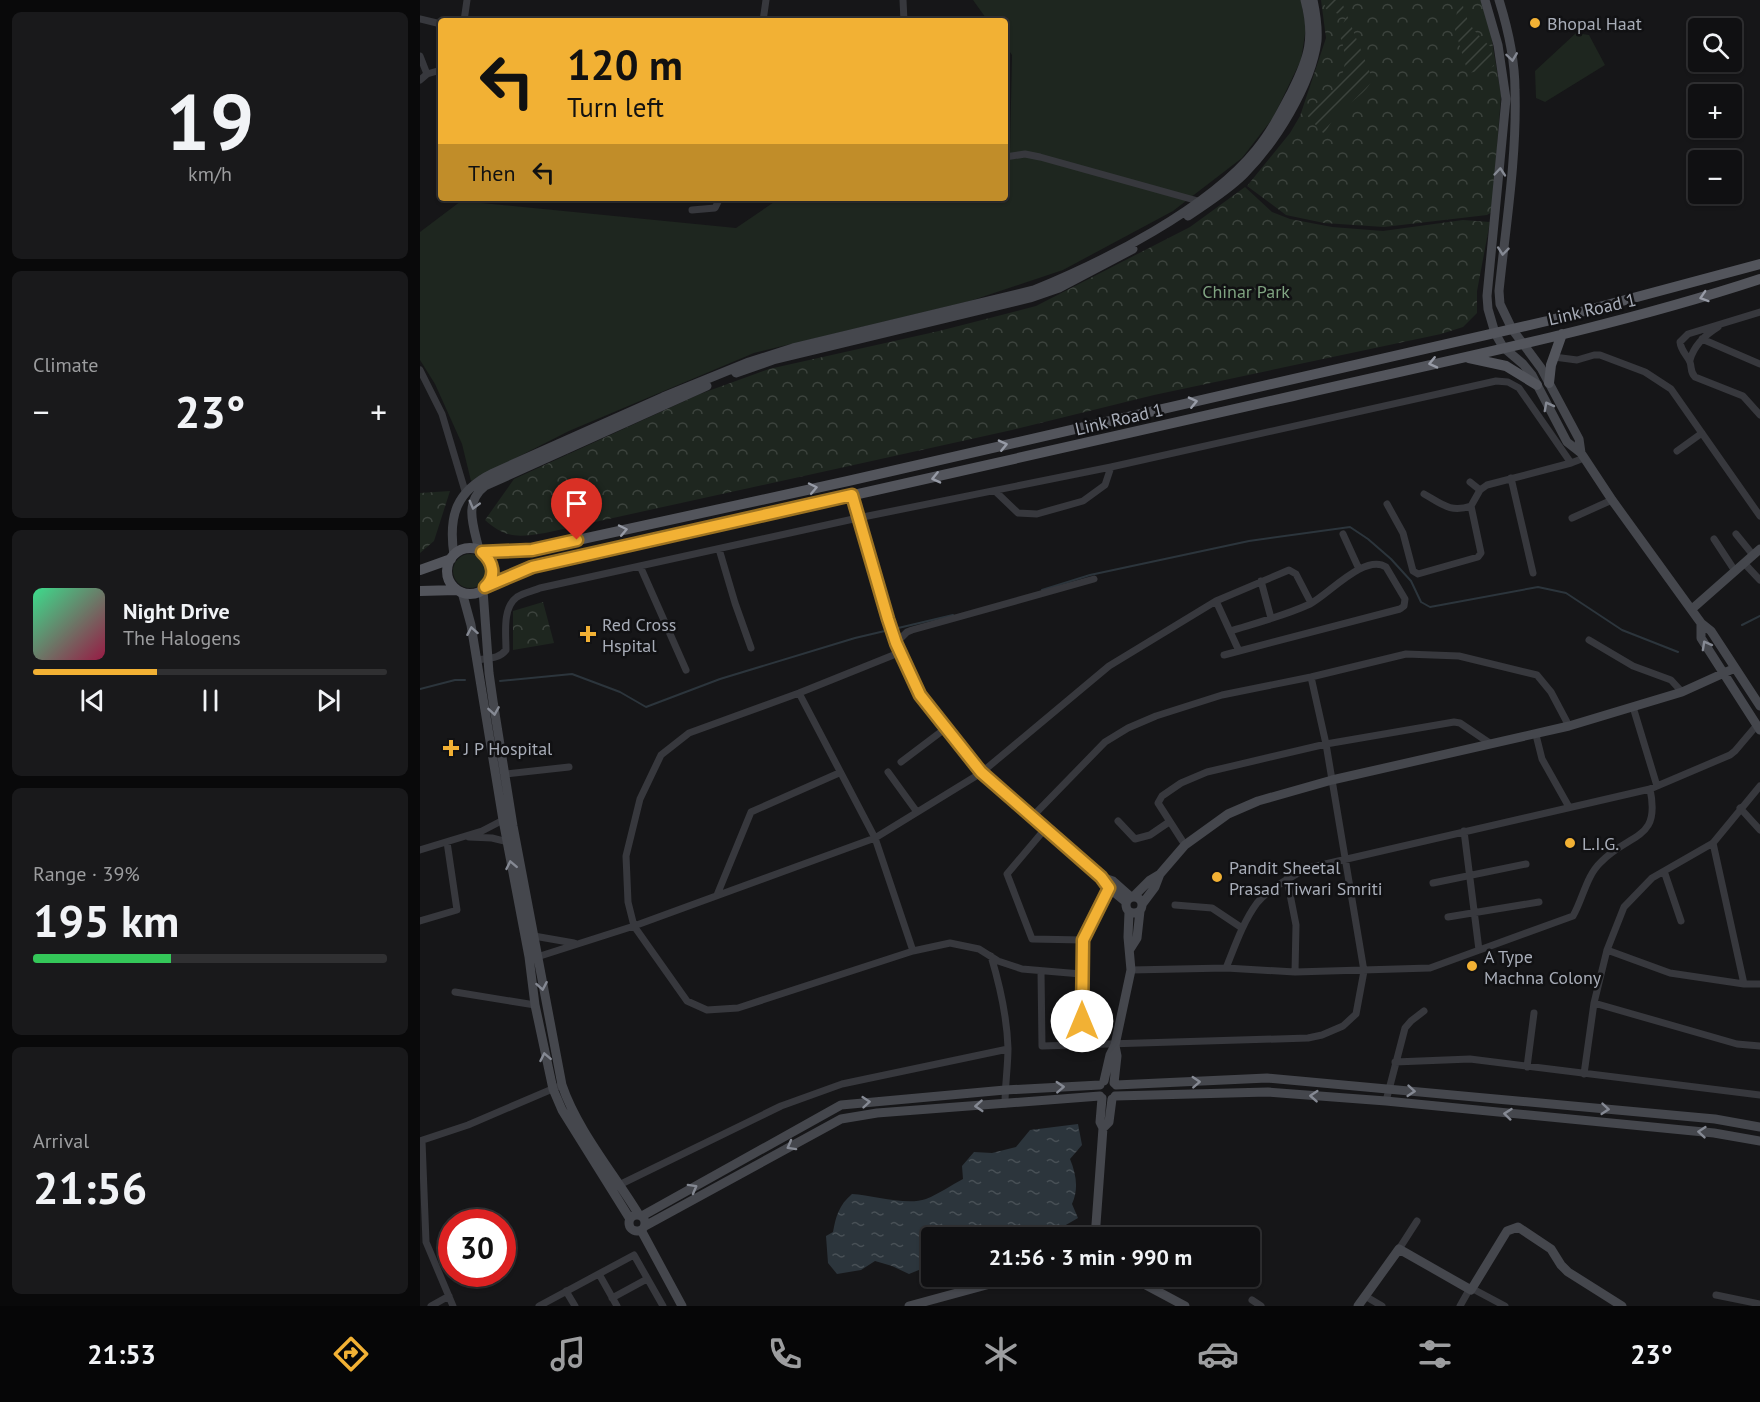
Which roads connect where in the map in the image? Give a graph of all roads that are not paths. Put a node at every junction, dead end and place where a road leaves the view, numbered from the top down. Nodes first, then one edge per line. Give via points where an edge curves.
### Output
1 (467, 0) edge
2 (766, 0) edge
3 (903, 0) edge
4 (1305, 0) edge
5 (1313, 0) edge
6 (1485, 0) edge
7 (1499, 0) edge
8 (464, 18) edge
9 (763, 18) edge
10 (904, 18) edge
11 (420, 19) edge
12 (438, 23) edge
13 (420, 56) edge
14 (438, 71) edge
15 (427, 74) junction
16 (420, 80) edge
17 (1008, 157) edge
18 (718, 201) edge
19 (1198, 201) junction
20 (692, 210) dead end
21 (1760, 264) edge
22 (1760, 279) edge
23 (1760, 312) edge
24 (1727, 322) junction
25 (1512, 329) junction
26 (1495, 333) junction
27 (1562, 334) junction
28 (1702, 339) junction
29 (1520, 343) junction
30 (1503, 347) junction
31 (1463, 356) junction
32 (1554, 357) junction
33 (1690, 360) junction
34 (1760, 364) edge
35 (420, 370) edge
36 (1549, 383) junction
37 (1537, 385) junction
38 (1760, 415) edge
39 (1702, 433) junction
40 (1677, 451) dead end
41 (1582, 455) junction
42 (1571, 463) junction
43 (1111, 467) junction
44 (1511, 478) junction
45 (1470, 482) dead end
46 (1480, 490) junction
47 (465, 491) junction
48 (995, 491) junction
49 (1424, 494) dead end
50 (852, 495) junction
51 (1612, 500) junction
52 (1387, 504) dead end
53 (1471, 506) junction
54 (1760, 516) edge
55 (858, 518) junction
56 (1572, 518) dead end
57 (1343, 534) dead end
58 (1736, 534) dead end
59 (1714, 539) dead end
60 (719, 549) junction
61 (480, 551) junction
62 (1756, 552) edge
63 (452, 557) junction
64 (1744, 563) junction
65 (640, 566) junction
66 (1359, 569) junction
67 (420, 570) edge
68 (1735, 571) junction
69 (1533, 573) dead end
70 (1094, 579) dead end
71 (1760, 580) edge
72 (1262, 581) junction
73 (484, 589) junction
74 (420, 591) edge
75 (460, 591) junction
76 (1216, 601) junction
77 (1311, 603) junction
78 (1692, 609) junction
79 (1271, 618) junction
80 (1701, 623) junction
81 (1230, 631) junction
82 (1588, 640) dead end
83 (897, 645) junction
84 (751, 648) dead end
85 (1239, 651) junction
86 (1224, 655) dead end
87 (488, 658) junction
88 (477, 660) junction
89 (1735, 668) junction
90 (686, 670) dead end
91 (1723, 673) junction
92 (1311, 677) junction
93 (1682, 692) junction
94 (798, 693) junction
95 (1760, 706) edge
96 (1633, 707) junction
97 (1569, 726) junction
98 (1758, 727) edge
99 (946, 728) junction
100 (1536, 735) junction
101 (1326, 744) junction
102 (1491, 744) junction
103 (901, 762) dead end
104 (569, 767) dead end
105 (888, 772) dead end
106 (981, 772) junction
107 (839, 773) junction
108 (505, 774) junction
109 (1332, 780) junction
110 (1760, 786) edge
111 (1654, 787) junction
112 (1569, 807) junction
113 (1740, 808) junction
114 (917, 812) junction
115 (512, 815) junction
116 (1032, 817) junction
117 (503, 820) junction
118 (1118, 821) dead end
119 (1169, 822) junction
120 (1045, 829) junction
121 (1760, 830) edge
122 (1464, 831) junction
123 (464, 837) junction
124 (875, 838) junction
125 (447, 842) junction
126 (512, 843) junction
127 (1713, 843) junction
128 (1185, 845) junction
129 (420, 850) edge
130 (1345, 859) junction
131 (1527, 864) dead end
132 (1664, 871) junction
133 (1160, 874) junction
134 (1469, 876) junction
135 (1287, 879) junction
136 (1432, 883) dead end
137 (1111, 885) junction
138 (717, 895) junction
139 (1130, 902) junction
140 (1539, 902) dead end
141 (1175, 905) dead end
142 (1141, 907) junction
143 (1475, 912) junction
144 (1448, 917) dead end
145 (420, 921) edge
146 (1681, 921) dead end
147 (634, 926) junction
148 (1242, 928) junction
149 (534, 936) junction
150 (1083, 940) junction
151 (577, 943) junction
152 (1130, 949) junction
153 (1479, 950) junction
154 (1607, 950) junction
155 (913, 951) junction
156 (990, 956) junction
157 (537, 957) junction
158 (1226, 968) junction
159 (1131, 970) junction
160 (1041, 971) junction
161 (1364, 971) junction
162 (1295, 972) junction
163 (1082, 974) junction
164 (1744, 984) junction
165 (1760, 984) edge
166 (455, 992) dead end
167 (1594, 1004) junction
168 (535, 1005) junction
169 (1424, 1011) dead end
170 (1534, 1013) dead end
171 (1082, 1045) junction
172 (1115, 1045) junction
173 (1760, 1046) edge
174 (1008, 1049) junction
175 (1395, 1062) junction
176 (1527, 1067) junction
177 (1584, 1074) junction
178 (1102, 1083) junction
179 (1115, 1084) junction
180 (1164, 1084) junction
181 (557, 1087) junction
182 (1388, 1089) junction
183 (1005, 1090) junction
184 (1164, 1095) junction
185 (1760, 1095) edge
186 (1107, 1098) junction
187 (1386, 1101) junction
188 (1005, 1104) junction
189 (1655, 1113) junction
190 (1745, 1124) junction
191 (1654, 1127) junction
192 (1760, 1127) edge
193 (1741, 1137) junction
194 (421, 1141) edge
195 (1760, 1141) edge
196 (619, 1185) junction
197 (639, 1221) junction
198 (1418, 1221) dead end
199 (1096, 1227) edge
200 (423, 1239) edge
201 (1399, 1249) junction
202 (599, 1274) junction
203 (647, 1279) junction
204 (979, 1287) edge
205 (1150, 1287) edge
206 (1471, 1290) junction
207 (566, 1291) junction
208 (1716, 1295) dead end
209 (449, 1296) junction
210 (1365, 1296) junction
211 (612, 1298) junction
212 (1252, 1300) dead end
213 (1760, 1304) edge
214 (430, 1306) edge
215 (453, 1306) edge
216 (539, 1306) edge
217 (575, 1306) edge
218 (617, 1306) edge
219 (663, 1306) edge
220 (682, 1306) edge
221 (909, 1306) edge
222 (1185, 1306) edge
223 (1261, 1306) edge
224 (1358, 1306) edge
225 (1382, 1306) edge
226 (1460, 1306) edge
227 (1505, 1306) edge
228 (1622, 1306) edge

1 - 8 street
2 - 9 street
3 - 10 street
4 - 19 street via 1311,29 1308,52 1276,122 1256,151
5 -> 61 street via 1315,49 1304,83 1282,125 1243,175 1166,231 1045,294 763,363 497,479 479,491 472,505
26 -> 6 street via 1487,296 1506,99 1500,53
7 -> 25 street via 1515,88 1512,171 1499,291 1500,304
11 - 12 street
13 - 15 street
14 - 15 street
15 - 16 street
17 - 19 street via 1040,157
18 - 20 street via 715,208
19 - 47 street via 1124,247 1034,290 749,362 493,473
21 - 25 main road, Link Road 1
22 -> 27 main road, Link Road 1 via 1679,305
23 - 24 street
24 - 28 street
24 - 33 street via 1682,338 1681,348
25 - 26 main road, Link Road 1
25 - 29 street
26 - 30 street
61 -> 26 main road, Link Road 1 via 532,550
27 - 29 main road, Link Road 1
27 - 32 main road
28 - 33 street
28 - 34 street
29 - 30 main road, Link Road 1
29 - 36 street
30 - 31 main road, Link Road 1
30 - 37 street via 1527,368
31 - 37 main road via 1506,366
31 -> 50 main road, Link Road 1
32 - 36 main road
32 - 39 street via 1577,360 1594,355 1645,372 1671,389
33 - 38 street via 1695,377 1743,396
35 - 47 street via 442,414
36 - 41 street via 1579,439
41 -> 37 street via 1567,442
39 - 40 street
39 - 54 street
41 - 42 street
41 - 51 street
42 - 43 street via 1519,388 1496,381
42 - 44 street
43 - 48 street
43 - 48 street via 1105,485 1083,501 1037,514 1018,513
44 - 46 street
44 - 69 street
45 - 46 street
46 - 53 street
47 - 63 street via 453,519
48 - 55 street
49 - 53 street via 1451,509
50 - 55 street
50 - 73 main road, Link Road 1 via 532,567
51 - 56 street
51 - 78 street
52 - 53 street via 1403,533 1413,571 1418,574 1478,557 1480,547
55 - 60 street
55 - 83 street
57 - 66 street
58 - 62 street
59 - 68 street
60 - 65 street
60 - 84 street
61 - 63 main road, Link Road 1 via 465,549
61 - 73 main road via 489,558 493,575
62 - 64 street
63 - 67 main road, Link Road 1
63 - 75 main road via 446,574
64 - 68 street
64 - 71 street
65 - 87 street via 540,588 517,597 507,613 506,650
65 - 90 street
66 - 77 street
66 - 85 street via 1382,564 1386,567 1405,599 1404,606
68 - 78 street
70 - 83 street via 912,630
72 - 76 street
72 - 77 street via 1293,571
72 - 79 street
73 - 75 main road, Link Road 1 via 475,593
73 - 87 street
74 - 75 main road, Link Road 1
88 -> 75 street
76 - 81 street
76 - 106 street via 1109,666
77 - 79 street
78 - 80 street
79 - 81 street
80 - 89 street via 1711,631
91 -> 80 street via 1701,638
81 - 85 street
82 - 93 street via 1633,666 1671,680
83 - 94 street
83 - 99 street via 920,695
85 - 86 street
87 - 88 street
87 -> 108 street
88 - 117 street
89 - 91 street
89 - 95 street
91 - 93 street
91 - 98 street
92 - 97 street via 1406,654 1459,656 1537,675
92 - 101 street
92 - 116 street via 1222,695 1128,728 1105,742
93 - 96 street
94 - 107 street
94 - 147 street via 689,732 661,756 640,799 626,856 628,902
96 - 97 street
96 - 111 street
97 - 100 street
98 - 111 street via 1730,755
99 - 103 street
99 - 106 street
100 - 102 street
100 - 112 street via 1542,759
101 - 102 street via 1454,722
101 - 109 street
101 - 119 street via 1207,772 1181,783 1158,803
102 - 109 street
104 - 108 street
105 - 114 street
106 - 114 street
106 - 116 street
107 - 124 street
107 - 138 street via 751,812
108 - 115 street
109 - 128 street via 1258,801 1228,814
109 - 130 street
110 - 113 street
111 - 112 street
111 - 153 street via 1650,824 1601,861 1584,889 1575,915
112 - 122 street
113 - 121 street
113 - 127 street
114 - 124 street
115 - 117 street
115 - 126 street
116 - 120 street
117 - 123 street
117 - 126 street
118 - 119 street via 1135,839 1150,835
119 - 128 street
120 - 137 street
120 - 150 street via 1007,874 1032,939
122 - 130 street
122 - 134 street
123 - 125 street
123 - 126 street
124 - 138 street
124 - 155 street
125 - 129 street
125 - 145 street via 457,910
126 - 149 street
168 -> 126 street
127 - 132 street
127 - 164 street
128 - 133 street
130 - 135 street via 1308,868
130 - 161 street
131 - 134 street
132 - 146 street
132 - 154 street via 1624,907
133 - 139 street
133 - 142 street
134 - 136 street
134 - 143 street
135 - 148 street via 1258,903
135 - 162 street via 1296,925
137 - 139 street
137 - 150 street
138 - 147 street
139 - 142 street via 1140,898
139 - 142 street via 1135,913
139 - 152 street
140 - 143 street
141 - 148 street via 1212,908
142 - 152 street via 1137,938
143 - 144 street
143 - 153 street
147 - 151 street
147 - 155 street via 687,1000 707,1010 738,1008
148 - 158 street
149 - 151 street
149 - 157 street
150 - 163 street
151 - 157 street
152 - 159 street
153 - 161 street via 1430,968
154 - 164 street via 1670,973
154 - 167 street
155 - 156 street via 950,943 979,949
156 - 160 street via 1022,969
156 - 174 street via 1000,984
157 -> 181 street
158 - 159 street
158 - 162 street
159 - 172 street
160 - 163 street
160 - 171 street via 1042,1046
161 - 162 street
161 - 172 street via 1356,1014 1343,1026 1322,1035
163 - 171 street
164 - 165 street
166 - 168 street
167 - 173 street via 1737,1044
167 - 177 street
181 -> 168 street
169 - 175 street via 1405,1028
170 - 176 street
171 - 172 street
172 - 178 street
172 - 179 street
174 - 183 street
174 - 196 street via 842,1084 781,1106
175 - 176 street via 1470,1059
175 - 182 street
176 - 177 street
177 - 185 street
178 - 179 street
183 -> 178 street
178 - 186 street via 1098,1091
179 - 180 street
179 - 186 street via 1117,1092
180 -> 182 street via 1267,1078
180 - 184 street
181 - 194 street
181 - 196 street
181 - 197 street via 562,1110
182 - 187 street
182 -> 189 street
183 - 188 street
197 -> 183 street via 841,1105
184 - 186 street
187 -> 184 street via 1268,1092
186 - 188 street
186 - 199 street via 1100,1122 1103,1128
191 -> 187 street
188 -> 197 street via 841,1119
189 - 190 street
189 - 191 street
190 - 192 street
190 - 193 street
193 -> 191 street
193 - 195 street
194 - 200 street
196 - 197 street
197 - 220 street
198 - 201 street
200 - 209 street
201 - 206 street
201 - 210 street
202 - 203 street via 634,1255
202 - 207 street
202 - 211 street
203 - 211 street
203 - 219 street
204 - 221 street
205 - 222 street
206 - 226 street
206 - 227 street
206 - 228 street via 1507,1231 1518,1227 1551,1249 1568,1272
207 - 216 street
207 - 217 street
208 - 213 street
209 - 214 street
209 - 215 street
210 - 224 street
210 - 225 street
211 - 218 street
212 - 223 street

